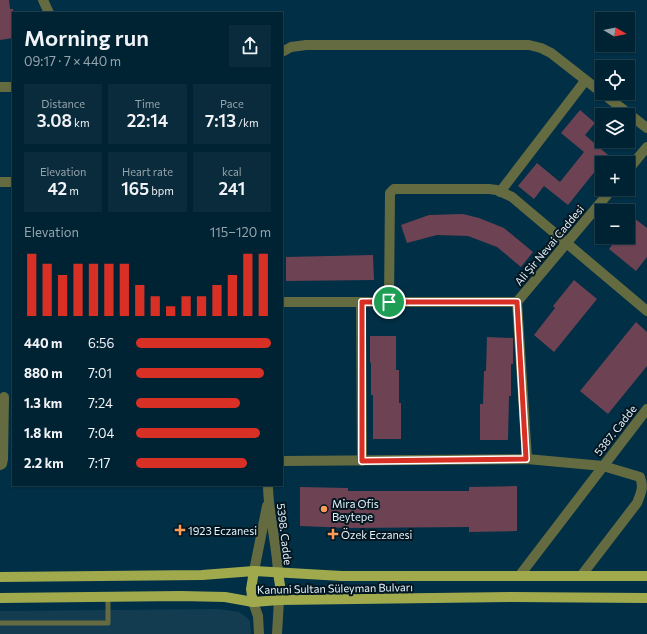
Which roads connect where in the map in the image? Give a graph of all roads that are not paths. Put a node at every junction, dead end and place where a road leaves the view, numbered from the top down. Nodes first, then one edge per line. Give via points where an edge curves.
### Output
1 (43, 0) edge
2 (48, 12) edge
3 (283, 51) edge
4 (585, 81) junction
5 (0, 87) edge
6 (12, 87) edge
7 (647, 128) edge
8 (647, 147) edge
9 (635, 162) edge
10 (0, 182) edge
11 (12, 182) edge
12 (500, 192) junction
13 (606, 196) edge
14 (567, 243) junction
15 (283, 302) edge
16 (362, 302) junction
17 (389, 302) junction
18 (517, 302) junction
19 (647, 311) edge
20 (6, 397) edge
21 (647, 409) edge
22 (526, 459) junction
23 (362, 461) junction
24 (283, 462) edge
25 (0, 465) edge
26 (603, 466) junction
27 (268, 486) edge
28 (647, 490) edge
29 (268, 498) junction
30 (637, 503) junction
31 (254, 571) junction
32 (278, 572) junction
33 (520, 575) junction
34 (0, 576) edge
35 (581, 576) junction
36 (647, 576) edge
37 (0, 598) edge
38 (108, 598) junction
39 (647, 598) edge
40 (279, 600) junction
41 (253, 602) junction
42 (0, 623) edge
43 (259, 634) edge
44 (277, 634) edge

1 - 2 street
3 - 4 street via 291,47 306,45 529,45 551,54
4 - 7 street
4 - 12 street
5 - 6 street
8 - 9 street
10 - 11 street
12 - 14 street via 512,198
12 - 17 street via 488,189 394,189 390,192
13 - 14 street, Ali Şir Nevai Caddesi
14 - 18 street, Ali Şir Nevai Caddesi
14 - 19 street
15 - 16 street, Ali Şir Nevai Caddesi
16 - 17 street, Ali Şir Nevai Caddesi
16 - 23 street
17 - 18 street, Ali Şir Nevai Caddesi
18 - 22 street
20 - 25 street via 3,459
21 - 26 street, 5387. Cadde
22 - 23 street
22 - 26 street
23 - 24 street
26 - 30 street via 640,477 643,484
26 - 33 street, 5387. Cadde
27 - 29 street, 5398. Cadde
28 - 30 street
29 - 31 street, 5398. Cadde
29 - 32 street, 5398. Cadde
30 - 35 street
31 - 32 main road, Kanuni Sultan Süleyman Bulvarı
31 - 34 main road, Kanuni Sultan Süleyman Bulvarı via 202,575
31 - 41 main road via 251,586
32 - 33 main road, Kanuni Sultan Süleyman Bulvarı via 342,576
32 - 40 main road
33 - 35 main road, Kanuni Sultan Süleyman Bulvarı
35 - 36 main road, Kanuni Sultan Süleyman Bulvarı
37 - 38 main road, Kanuni Sultan Süleyman Bulvarı
38 - 41 main road, Kanuni Sultan Süleyman Bulvarı via 202,596
38 - 42 lane via 108,623
39 - 40 main road, Kanuni Sultan Süleyman Bulvarı
40 - 41 main road, Kanuni Sultan Süleyman Bulvarı
40 - 44 street
41 - 43 street via 258,616

